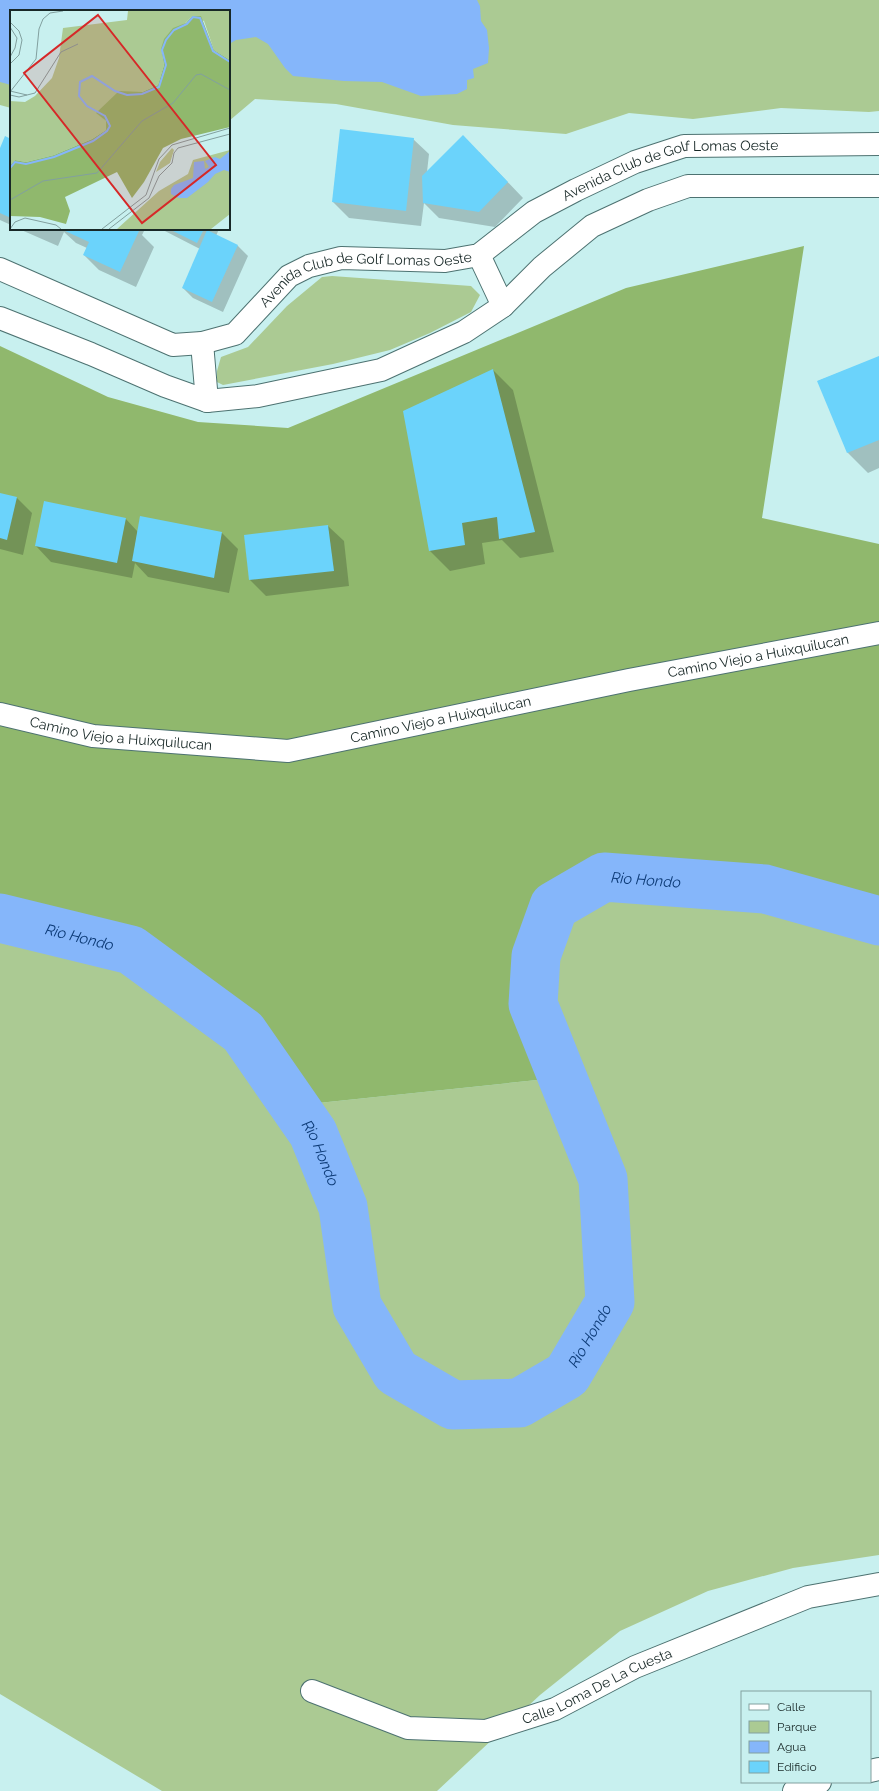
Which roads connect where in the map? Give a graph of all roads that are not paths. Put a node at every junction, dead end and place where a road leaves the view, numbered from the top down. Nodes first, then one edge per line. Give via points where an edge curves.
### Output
1 (879, 144) edge
2 (879, 186) edge
3 (479, 254) junction
4 (0, 269) edge
5 (503, 306) junction
6 (0, 318) edge
7 (202, 343) junction
8 (207, 401) junction
9 (879, 633) edge
10 (0, 714) edge
11 (879, 1584) edge
12 (312, 1691) dead end
13 (817, 1783) edge
14 (794, 1791) edge

1 - 3 street, Avenida Club de Golf Lomas Oeste via 684,146 635,162 534,212
2 - 5 street, Avenida Club de Golf Lomas Oeste via 688,186 648,200 592,226 542,267
3 - 5 street
3 - 7 street, Avenida Club de Golf Lomas Oeste via 445,261 341,258 309,266 289,276 235,334
4 - 7 street, Avenida Club de Golf Lomas Oeste via 173,345
5 - 8 street, Avenida Club de Golf Lomas Oeste via 464,332 381,370 258,396
6 - 8 street, Avenida Club de Golf Lomas Oeste
7 - 8 street
9 - 10 street, Camino Viejo a Huixquilucan via 629,680 288,751 93,736
11 - 12 street, Calle Loma De La Cuesta via 808,1597 635,1666 555,1709 486,1731 408,1728
13 - 14 street

